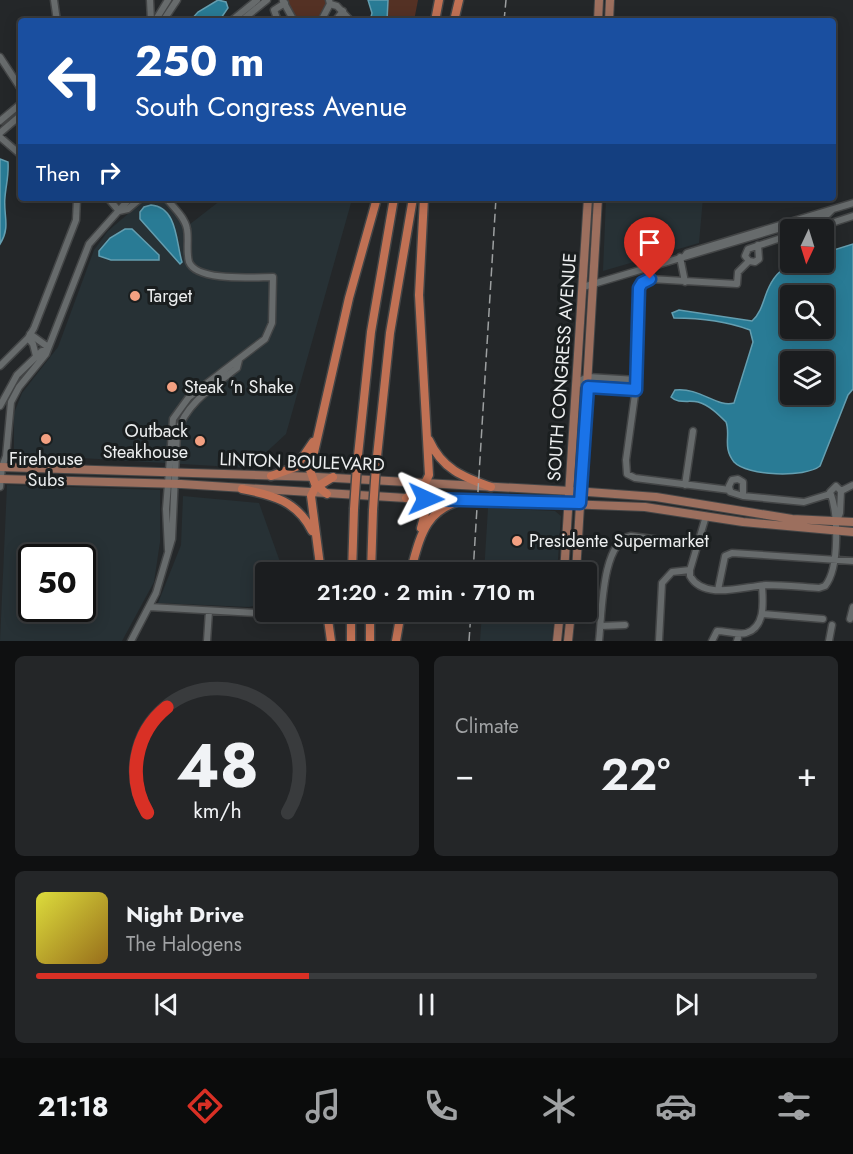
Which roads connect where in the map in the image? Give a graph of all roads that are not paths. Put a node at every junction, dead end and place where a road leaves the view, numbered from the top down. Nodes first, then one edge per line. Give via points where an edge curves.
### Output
1 (54, 0) edge
2 (150, 0) edge
3 (168, 0) edge
4 (177, 0) edge
5 (256, 0) edge
6 (267, 0) edge
7 (439, 0) edge
8 (459, 0) edge
9 (599, 0) edge
10 (610, 0) edge
11 (284, 1) edge
12 (330, 2) edge
13 (343, 12) junction
14 (57, 18) edge
15 (153, 18) edge
16 (155, 18) edge
17 (165, 18) edge
18 (235, 18) edge
19 (245, 18) edge
20 (277, 18) edge
21 (292, 18) edge
22 (322, 18) edge
23 (338, 18) edge
24 (348, 18) edge
25 (436, 18) edge
26 (455, 18) edge
27 (598, 18) edge
28 (609, 18) edge
29 (0, 57) edge
30 (18, 84) edge
31 (18, 106) edge
32 (18, 118) edge
33 (0, 121) edge
34 (0, 135) edge
35 (18, 152) edge
36 (76, 201) edge
37 (111, 201) edge
38 (127, 201) edge
39 (137, 201) edge
40 (168, 201) edge
41 (376, 201) edge
42 (393, 201) edge
43 (412, 201) edge
44 (424, 201) edge
45 (588, 201) edge
46 (598, 201) edge
47 (853, 203) edge
48 (832, 210) junction
49 (119, 211) junction
50 (819, 212) junction
51 (853, 216) edge
52 (808, 219) edge
53 (812, 219) edge
54 (834, 222) edge
55 (780, 229) edge
56 (780, 238) edge
57 (716, 243) junction
58 (758, 245) junction
59 (699, 254) junction
60 (683, 256) junction
61 (749, 261) junction
62 (685, 282) junction
63 (594, 284) junction
64 (583, 287) junction
65 (29, 336) junction
66 (47, 349) junction
67 (36, 356) junction
68 (0, 366) edge
69 (588, 377) junction
70 (637, 380) junction
71 (577, 382) junction
72 (588, 387) junction
73 (636, 390) junction
74 (0, 406) edge
75 (320, 428) junction
76 (693, 431) dead end
77 (428, 438) junction
78 (1, 466) edge
79 (172, 473) junction
80 (271, 476) junction
81 (311, 477) junction
82 (333, 477) junction
83 (0, 479) edge
84 (405, 481) joint
85 (171, 484) junction
86 (853, 484) edge
87 (686, 485) junction
88 (423, 486) junction
89 (0, 487) edge
90 (491, 487) junction
91 (242, 489) junction
92 (315, 490) junction
93 (730, 490) junction
94 (569, 491) junction
95 (581, 491) junction
96 (842, 491) junction
97 (327, 494) joint
98 (830, 494) junction
99 (743, 496) junction
100 (406, 498) junction
101 (426, 499) junction
102 (464, 500) junction
103 (568, 503) junction
104 (580, 503) junction
105 (722, 509) junction
106 (706, 516) junction
107 (837, 521) junction
108 (853, 522) edge
109 (836, 531) junction
110 (853, 532) edge
111 (316, 540) junction
112 (698, 545) junction
113 (415, 555) junction
114 (834, 560) junction
115 (853, 561) edge
116 (319, 562) edge
117 (352, 562) edge
118 (371, 562) edge
119 (413, 562) edge
120 (565, 562) edge
121 (577, 562) edge
122 (690, 570) junction
123 (762, 586) junction
124 (718, 590) junction
125 (149, 607) junction
126 (853, 607) edge
127 (209, 610) junction
128 (255, 613) edge
129 (763, 614) junction
130 (823, 619) dead end
131 (850, 619) dead end
132 (328, 622) edge
133 (351, 622) edge
134 (370, 622) edge
135 (399, 622) edge
136 (559, 622) edge
137 (570, 622) edge
138 (624, 625) dead end
139 (832, 625) dead end
140 (601, 626) junction
141 (131, 641) edge
142 (207, 641) edge
143 (331, 641) edge
144 (351, 641) edge
145 (370, 641) edge
146 (396, 641) edge
147 (557, 641) edge
148 (568, 641) edge
149 (599, 641) edge
150 (659, 641) edge
151 (712, 641) edge
152 (829, 641) edge

1 - 14 street
2 - 15 street
3 - 16 street
4 - 17 street
5 - 18 street
6 - 19 street
7 - 25 highway
8 - 26 highway
9 - 27 main road
10 - 28 main road
11 - 20 street via 274,10
11 - 21 street
12 - 13 street
12 - 22 street
13 - 23 street
13 - 24 street
29 - 30 street
31 - 33 street
32 - 34 street
34 - 35 street
36 - 65 street via 76,220
37 - 49 street
38 - 49 street
39 - 49 street
40 - 79 street via 187,229 189,259 195,270 211,276 273,277 272,323 260,345 231,362 176,413 170,431
41 - 75 highway
42 - 117 highway, bridge via 371,332 357,465
43 - 118 highway, bridge via 390,333 376,466
44 - 77 highway via 419,303
45 - 64 main road, SOUTH CONGRESS AVENUE
46 - 63 main road, SOUTH CONGRESS AVENUE
47 - 48 street
48 - 50 street
48 - 53 street
49 - 66 street via 89,244
50 - 52 street
50 - 57 street
51 - 54 street
55 - 59 street
56 - 58 street
57 - 59 street via 716,247
57 - 60 street
58 - 61 street via 745,253
58 - 61 street via 759,259
59 - 60 street
60 - 62 street
60 - 63 street
61 - 62 street via 738,272 737,284
62 - 70 street via 650,279 640,285
63 - 64 street
63 - 69 main road, SOUTH CONGRESS AVENUE
64 - 71 main road, SOUTH CONGRESS AVENUE
65 - 66 street
65 - 67 street
65 - 68 street
66 - 67 street
66 - 78 street via 11,402 6,456
67 - 74 street via 17,375
69 - 70 street
69 - 71 street
69 - 72 main road, SOUTH CONGRESS AVENUE
70 - 73 street
71 - 72 street
71 - 94 main road, SOUTH CONGRESS AVENUE
72 - 73 street
72 - 95 main road, SOUTH CONGRESS AVENUE
73 - 87 street via 627,474
75 - 80 highway via 299,465
75 - 81 highway
76 - 87 street
77 - 88 highway
77 - 90 highway via 447,467
78 - 79 main road, LINTON BOULEVARD
78 - 83 street
79 - 80 main road, LINTON BOULEVARD
79 - 85 street
80 - 81 main road, LINTON BOULEVARD
81 - 82 main road, LINTON BOULEVARD
81 - 92 highway
82 - 84 main road, LINTON BOULEVARD
82 - 92 highway
83 - 85 main road, LINTON BOULEVARD
83 - 89 street
84 - 88 highway
85 - 91 main road, LINTON BOULEVARD
85 - 125 street via 168,550
86 - 96 street
87 - 93 street
88 - 90 main road
88 - 100 highway
88 - 101 highway
90 - 94 main road
91 - 92 main road, LINTON BOULEVARD
91 - 111 highway via 276,496 291,504 304,516
92 - 97 highway
92 - 111 highway
93 - 99 street
93 - 99 street via 732,480 741,480 745,485
94 - 95 main road
94 - 103 main road, SOUTH CONGRESS AVENUE
95 - 104 main road, SOUTH CONGRESS AVENUE
95 - 105 main road via 648,496
96 - 98 street via 834,486
96 - 107 street
97 - 100 main road, LINTON BOULEVARD
98 - 99 street via 808,502
98 - 107 street
100 - 101 main road, LINTON BOULEVARD
101 - 102 main road, LINTON BOULEVARD
101 - 113 highway
102 - 103 main road, LINTON BOULEVARD
102 - 113 highway via 433,514
103 - 104 main road, LINTON BOULEVARD
103 - 120 main road, SOUTH CONGRESS AVENUE
104 - 106 main road, LINTON BOULEVARD via 660,508
104 - 121 main road, SOUTH CONGRESS AVENUE
105 - 106 main road
105 - 107 main road
106 - 109 main road, LINTON BOULEVARD
106 - 112 street
107 - 108 main road
107 - 109 street
109 - 110 main road, LINTON BOULEVARD
109 - 114 street
111 - 116 highway
112 - 122 street
112 - 140 street via 631,536 621,542 608,562
113 - 119 highway
114 - 115 street
114 - 123 street via 828,582 822,588
114 - 124 street via 732,553 722,563
122 - 124 street via 696,584
122 - 150 street via 678,570 665,578 660,589
123 - 124 street
123 - 129 street
125 - 127 street
125 - 141 street
126 - 131 street
127 - 128 street
127 - 142 street
129 - 130 street
129 - 151 street via 747,632 717,631
132 - 143 highway
133 - 144 highway
134 - 145 highway
135 - 146 highway
136 - 147 main road
137 - 148 main road
138 - 140 street
139 - 152 street
140 - 149 street

